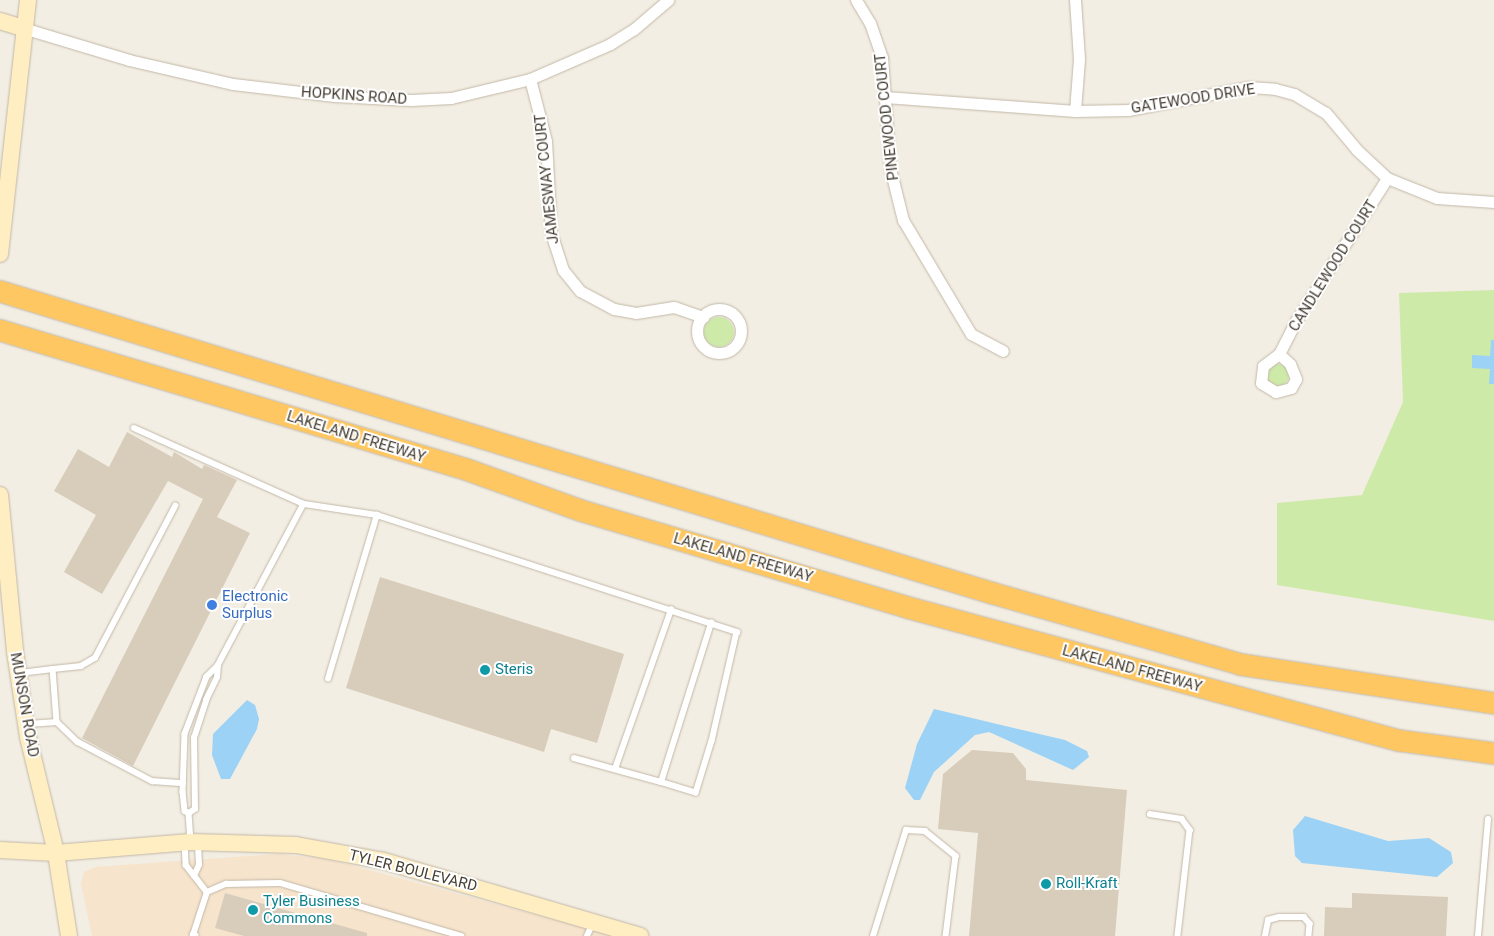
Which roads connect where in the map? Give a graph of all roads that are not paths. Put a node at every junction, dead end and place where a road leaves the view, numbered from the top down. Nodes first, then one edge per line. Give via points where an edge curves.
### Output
1 (28, 0) edge
2 (668, 0) edge
3 (856, 0) edge
4 (1074, 0) edge
5 (0, 21) edge
6 (23, 28) junction
7 (530, 79) junction
8 (884, 97) junction
9 (1075, 111) junction
10 (1387, 178) junction
11 (1494, 202) edge
12 (0, 240) edge
13 (0, 254) edge
14 (0, 291) edge
15 (703, 317) dead end
16 (0, 330) edge
17 (1003, 351) dead end
18 (1279, 354) dead end
19 (134, 428) dead end
20 (0, 495) edge
21 (304, 504) junction
22 (175, 506) dead end
23 (377, 515) junction
24 (671, 610) junction
25 (711, 624) junction
26 (218, 666) junction
27 (53, 669) junction
28 (18, 673) junction
29 (328, 678) dead end
30 (1494, 703) edge
31 (57, 722) junction
32 (26, 724) junction
33 (1494, 753) edge
34 (574, 758) dead end
35 (615, 769) junction
36 (661, 782) junction
37 (183, 783) junction
38 (189, 813) junction
39 (1150, 814) dead end
40 (1488, 819) dead end
41 (191, 842) junction
42 (0, 850) edge
43 (56, 853) junction
44 (194, 876) junction
45 (206, 892) junction
46 (590, 929) edge
47 (69, 936) edge
48 (196, 936) edge
49 (461, 936) edge
50 (640, 936) edge
51 (873, 936) edge
52 (946, 936) edge
53 (1178, 936) edge
54 (1265, 936) edge
55 (1309, 936) edge
56 (1478, 936) edge

1 - 6 street
2 - 7 street, HOPKINS ROAD via 634,29 610,44
3 - 8 street, PINEWOOD COURT via 866,14 879,45
4 - 9 street via 1079,59
5 - 6 street
6 - 7 street, HOPKINS ROAD via 129,60 233,84 334,96 411,100 450,98
6 - 12 street
7 - 15 street, JAMESWAY COURT via 546,141 551,233 563,270 580,291 614,309 636,312 680,308
8 - 9 street, GATEWOOD DRIVE
8 - 17 street, PINEWOOD COURT via 890,168 903,220 971,334
9 - 10 street, GATEWOOD DRIVE via 1128,110 1249,87 1275,89 1294,94 1326,113 1357,150
10 - 11 street, GATEWOOD DRIVE via 1437,198
10 - 18 street, CANDLEWOOD COURT via 1297,319
12 - 13 street
14 - 30 highway via 993,593 1240,664
16 - 33 highway, LAKELAND FREEWAY via 466,470 580,510 907,608 1398,740
19 - 21 lane
20 - 28 street, MUNSON ROAD
21 - 23 lane
21 - 26 lane
22 - 27 lane via 95,658 81,666
23 - 24 lane
23 - 29 lane
24 - 25 lane
24 - 35 lane
25 - 36 lane
25 - 36 lane via 737,632 699,785 696,793
26 - 37 lane via 208,677 188,726 182,760
26 - 38 lane via 218,677 206,700 194,738 195,809
27 - 28 lane
27 - 31 lane
28 - 32 street, MUNSON ROAD
31 - 32 lane
31 - 37 lane via 78,742 152,781
32 - 43 street, MUNSON ROAD
34 - 35 lane
35 - 36 lane
37 - 38 lane via 185,811
38 - 41 lane
39 - 53 lane via 1182,819 1190,830
40 - 56 lane
41 - 43 street, TYLER BOULEVARD
41 - 44 lane via 199,865
41 - 44 lane via 186,865
41 - 46 street, TYLER BOULEVARD via 296,845 384,861
42 - 43 street, TYLER BOULEVARD
43 - 47 street
44 - 45 lane
45 - 48 lane via 193,935
45 - 49 lane via 226,884 280,883
46 - 50 street, TYLER BOULEVARD
51 - 52 lane via 906,830 925,831 956,856
54 - 55 lane via 1268,920 1279,917 1304,917 1310,924

